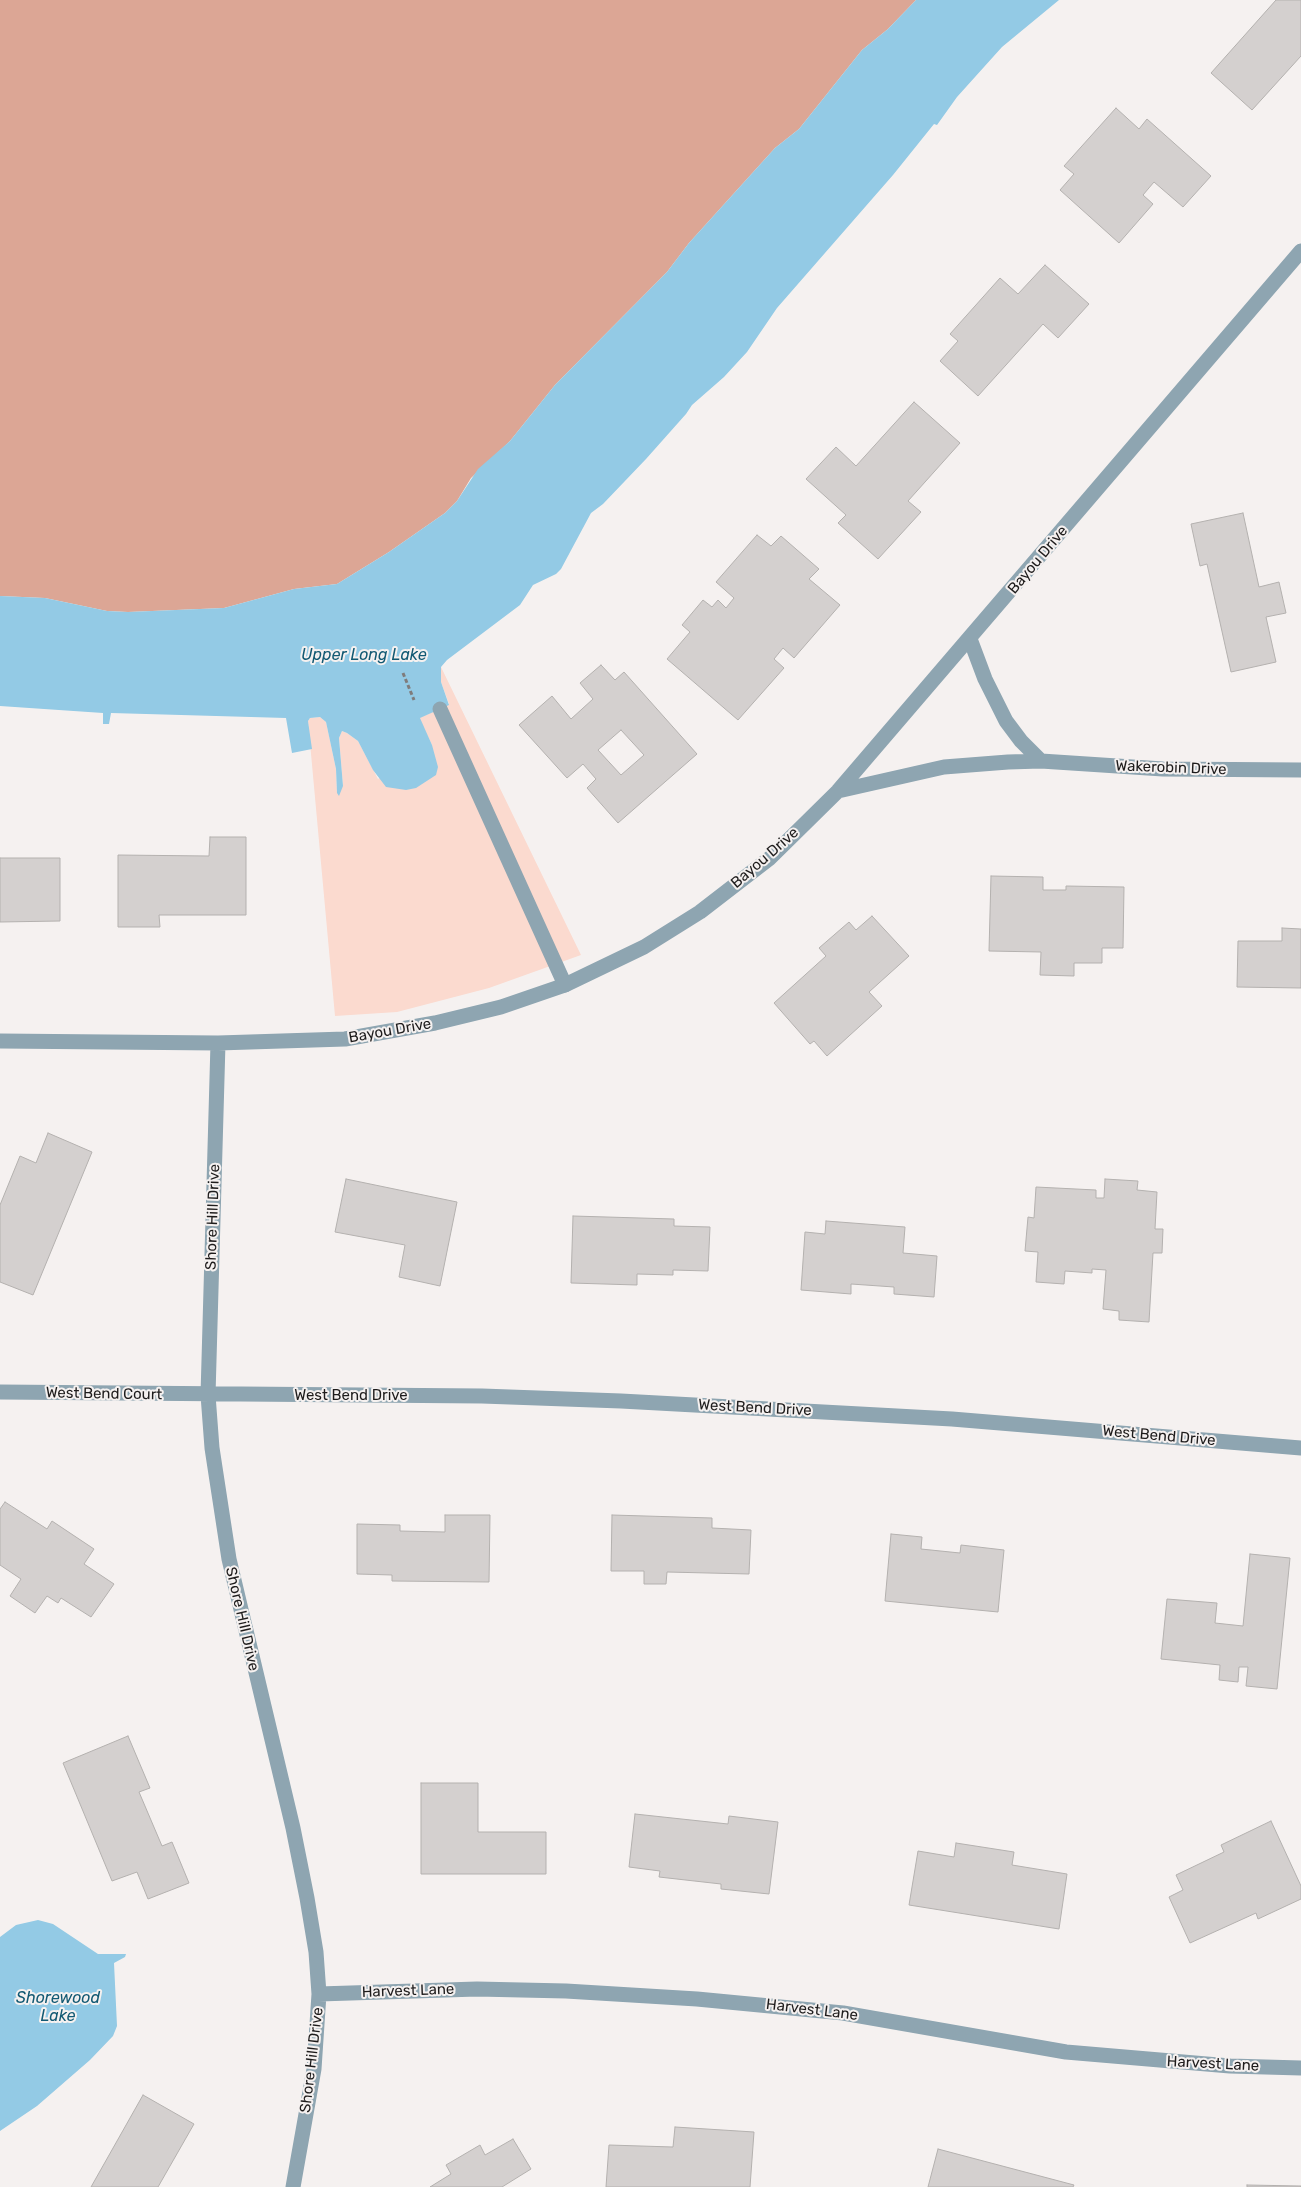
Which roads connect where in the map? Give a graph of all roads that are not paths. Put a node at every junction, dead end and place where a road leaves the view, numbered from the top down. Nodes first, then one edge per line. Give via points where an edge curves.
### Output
1 (1301, 251) edge
2 (970, 639) junction
3 (440, 709) dead end
4 (1041, 761) junction
5 (1301, 770) edge
6 (838, 791) junction
7 (566, 985) junction
8 (0, 1041) edge
9 (218, 1043) junction
10 (0, 1392) edge
11 (208, 1395) junction
12 (1301, 1448) edge
13 (320, 1994) junction
14 (1301, 2068) edge
15 (293, 2187) edge

1 - 2 street, Bayou Drive
2 - 4 street via 1006,721
2 - 6 street, Bayou Drive
3 - 7 street
4 - 5 street, Wakerobin Drive via 1163,769
4 - 6 street, Wakerobin Drive via 944,767
6 - 7 street, Bayou Drive via 770,858 700,912 644,947
7 - 9 street, Bayou Drive via 501,1007 345,1039
8 - 9 street, Bayou Drive
9 - 11 street, Shore Hill Drive
10 - 11 street, West Bend Court
11 - 12 street, West Bend Drive via 482,1396 686,1404 952,1420
11 - 13 street, Shore Hill Drive via 214,1465 228,1559 293,1828 316,1952
13 - 14 street, Harvest Lane via 477,1989 697,1999 843,2012 1066,2052 1220,2065
13 - 15 street, Shore Hill Drive via 314,2069

